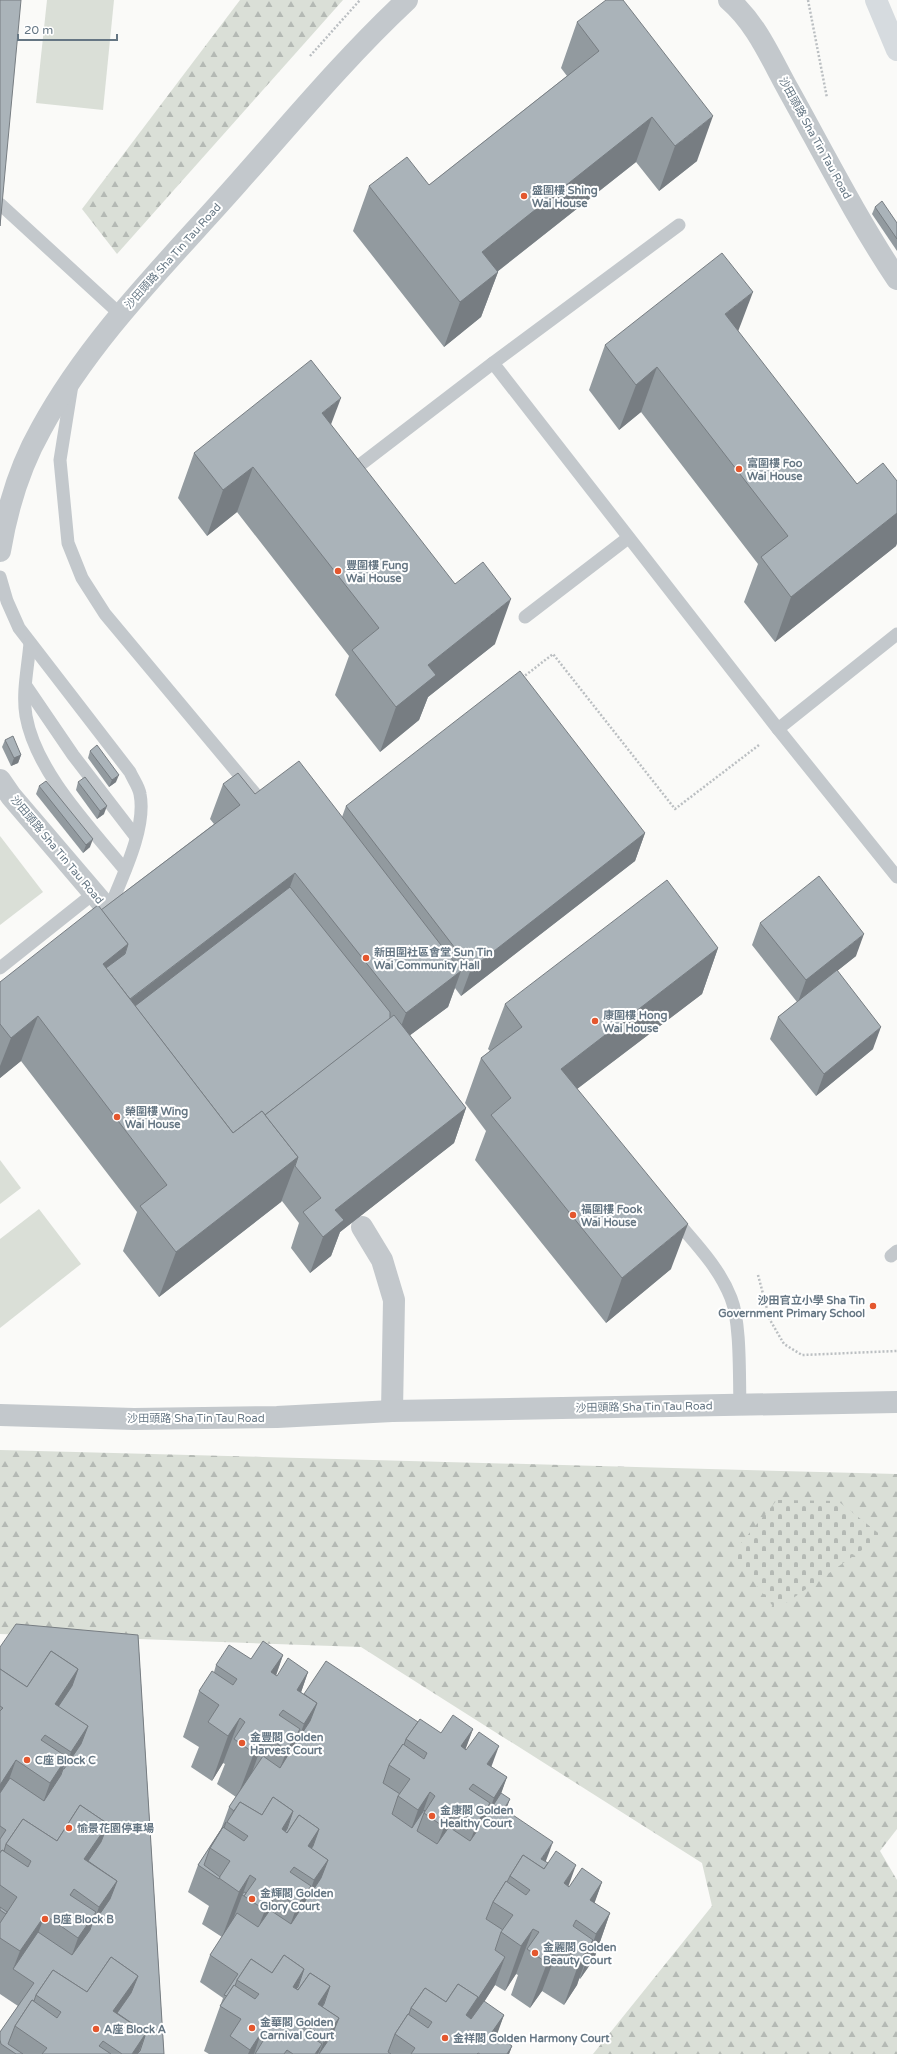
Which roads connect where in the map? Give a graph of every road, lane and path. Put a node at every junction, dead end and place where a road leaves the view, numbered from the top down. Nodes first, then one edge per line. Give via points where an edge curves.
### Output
1 (407, 0) edge
2 (729, 0) edge
3 (808, 0) edge
4 (876, 0) edge
5 (897, 50) edge
6 (828, 102) dead end
7 (0, 204) edge
8 (680, 226) dead end
9 (897, 279) edge
10 (121, 315) junction
11 (493, 363) junction
12 (74, 376) junction
13 (356, 468) edge
14 (2, 523) edge
15 (628, 538) junction
16 (0, 551) edge
17 (0, 577) edge
18 (525, 617) dead end
19 (897, 634) edge
20 (30, 644) junction
21 (516, 682) edge
22 (26, 686) junction
23 (778, 729) junction
24 (0, 780) edge
25 (262, 802) edge
26 (136, 837) junction
27 (125, 870) junction
28 (897, 877) edge
29 (93, 894) junction
30 (112, 915) joint
31 (0, 968) edge
32 (666, 1208) edge
33 (362, 1227) dead end
34 (758, 1275) dead end
35 (897, 1351) edge
36 (897, 1402) edge
37 (740, 1405) junction
38 (392, 1412) junction
39 (0, 1415) edge

1 - 10 street, 沙田頭路 Sha Tin Tau Road via 352,54
2 - 9 street, 沙田頭路 Sha Tin Tau Road via 764,43 870,239
3 - 6 path
4 - 5 highway
7 - 10 lane
8 - 11 lane
10 - 12 street, 沙田頭路 Sha Tin Tau Road
11 - 13 lane
11 - 15 lane
12 - 14 street, 沙田頭路 Sha Tin Tau Road via 40,429
12 - 25 lane via 60,460 68,543 82,578 105,614
14 - 16 street, 沙田頭路 Sha Tin Tau Road
15 - 18 lane
15 - 23 lane
17 - 20 lane via 19,628
19 - 23 lane
20 - 22 lane
20 - 26 lane via 130,772 140,793 142,815
21 - 23 path via 554,654 674,809
22 - 26 lane via 73,756
22 - 27 lane via 26,715 34,745 48,774
23 - 28 lane
24 - 29 street, 沙田頭路 Sha Tin Tau Road
26 - 27 lane
27 - 30 lane
29 - 30 street, 沙田頭路 Sha Tin Tau Road
29 - 31 lane
32 - 37 lane via 716,1270 732,1299 736,1316
33 - 38 street via 382,1260 394,1300
34 - 35 path via 770,1320 784,1344 802,1355
36 - 37 street, 沙田頭路 Sha Tin Tau Road
37 - 38 street, 沙田頭路 Sha Tin Tau Road
38 - 39 street, 沙田頭路 Sha Tin Tau Road via 134,1419

